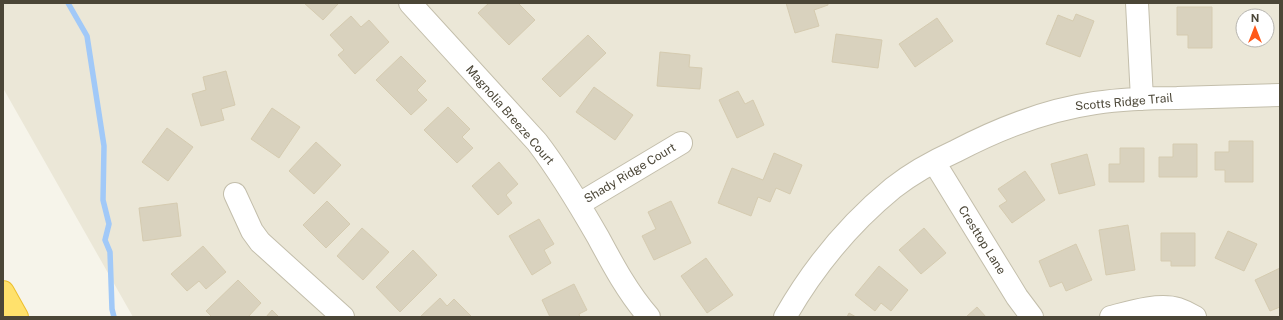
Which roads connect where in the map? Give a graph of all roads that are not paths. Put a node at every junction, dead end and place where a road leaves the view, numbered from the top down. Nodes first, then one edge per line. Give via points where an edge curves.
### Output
1 (410, 3) edge
2 (1137, 3) edge
3 (1280, 95) edge
4 (1142, 99) junction
5 (681, 143) dead end
6 (934, 162) junction
7 (235, 194) dead end
8 (579, 204) junction
9 (3, 292) edge
10 (17, 317) edge
11 (342, 317) edge
12 (649, 317) edge
13 (785, 317) edge
14 (1032, 317) edge
15 (1111, 317) edge
16 (1195, 317) edge

1 - 8 street, Magnolia Breeze Court via 537,142
2 - 4 street
3 - 4 street, Scotts Ridge Trail
4 - 6 street, Scotts Ridge Trail via 1064,108 989,134
5 - 8 street, Shady Ridge Court
6 - 13 street, Scotts Ridge Trail via 894,187 848,230 813,272
6 - 14 street, Cresttop Lane
7 - 11 street via 252,231 260,242
8 - 12 street, Magnolia Breeze Court via 619,275 637,304
9 - 10 highway
15 - 16 street via 1162,308 1178,309

